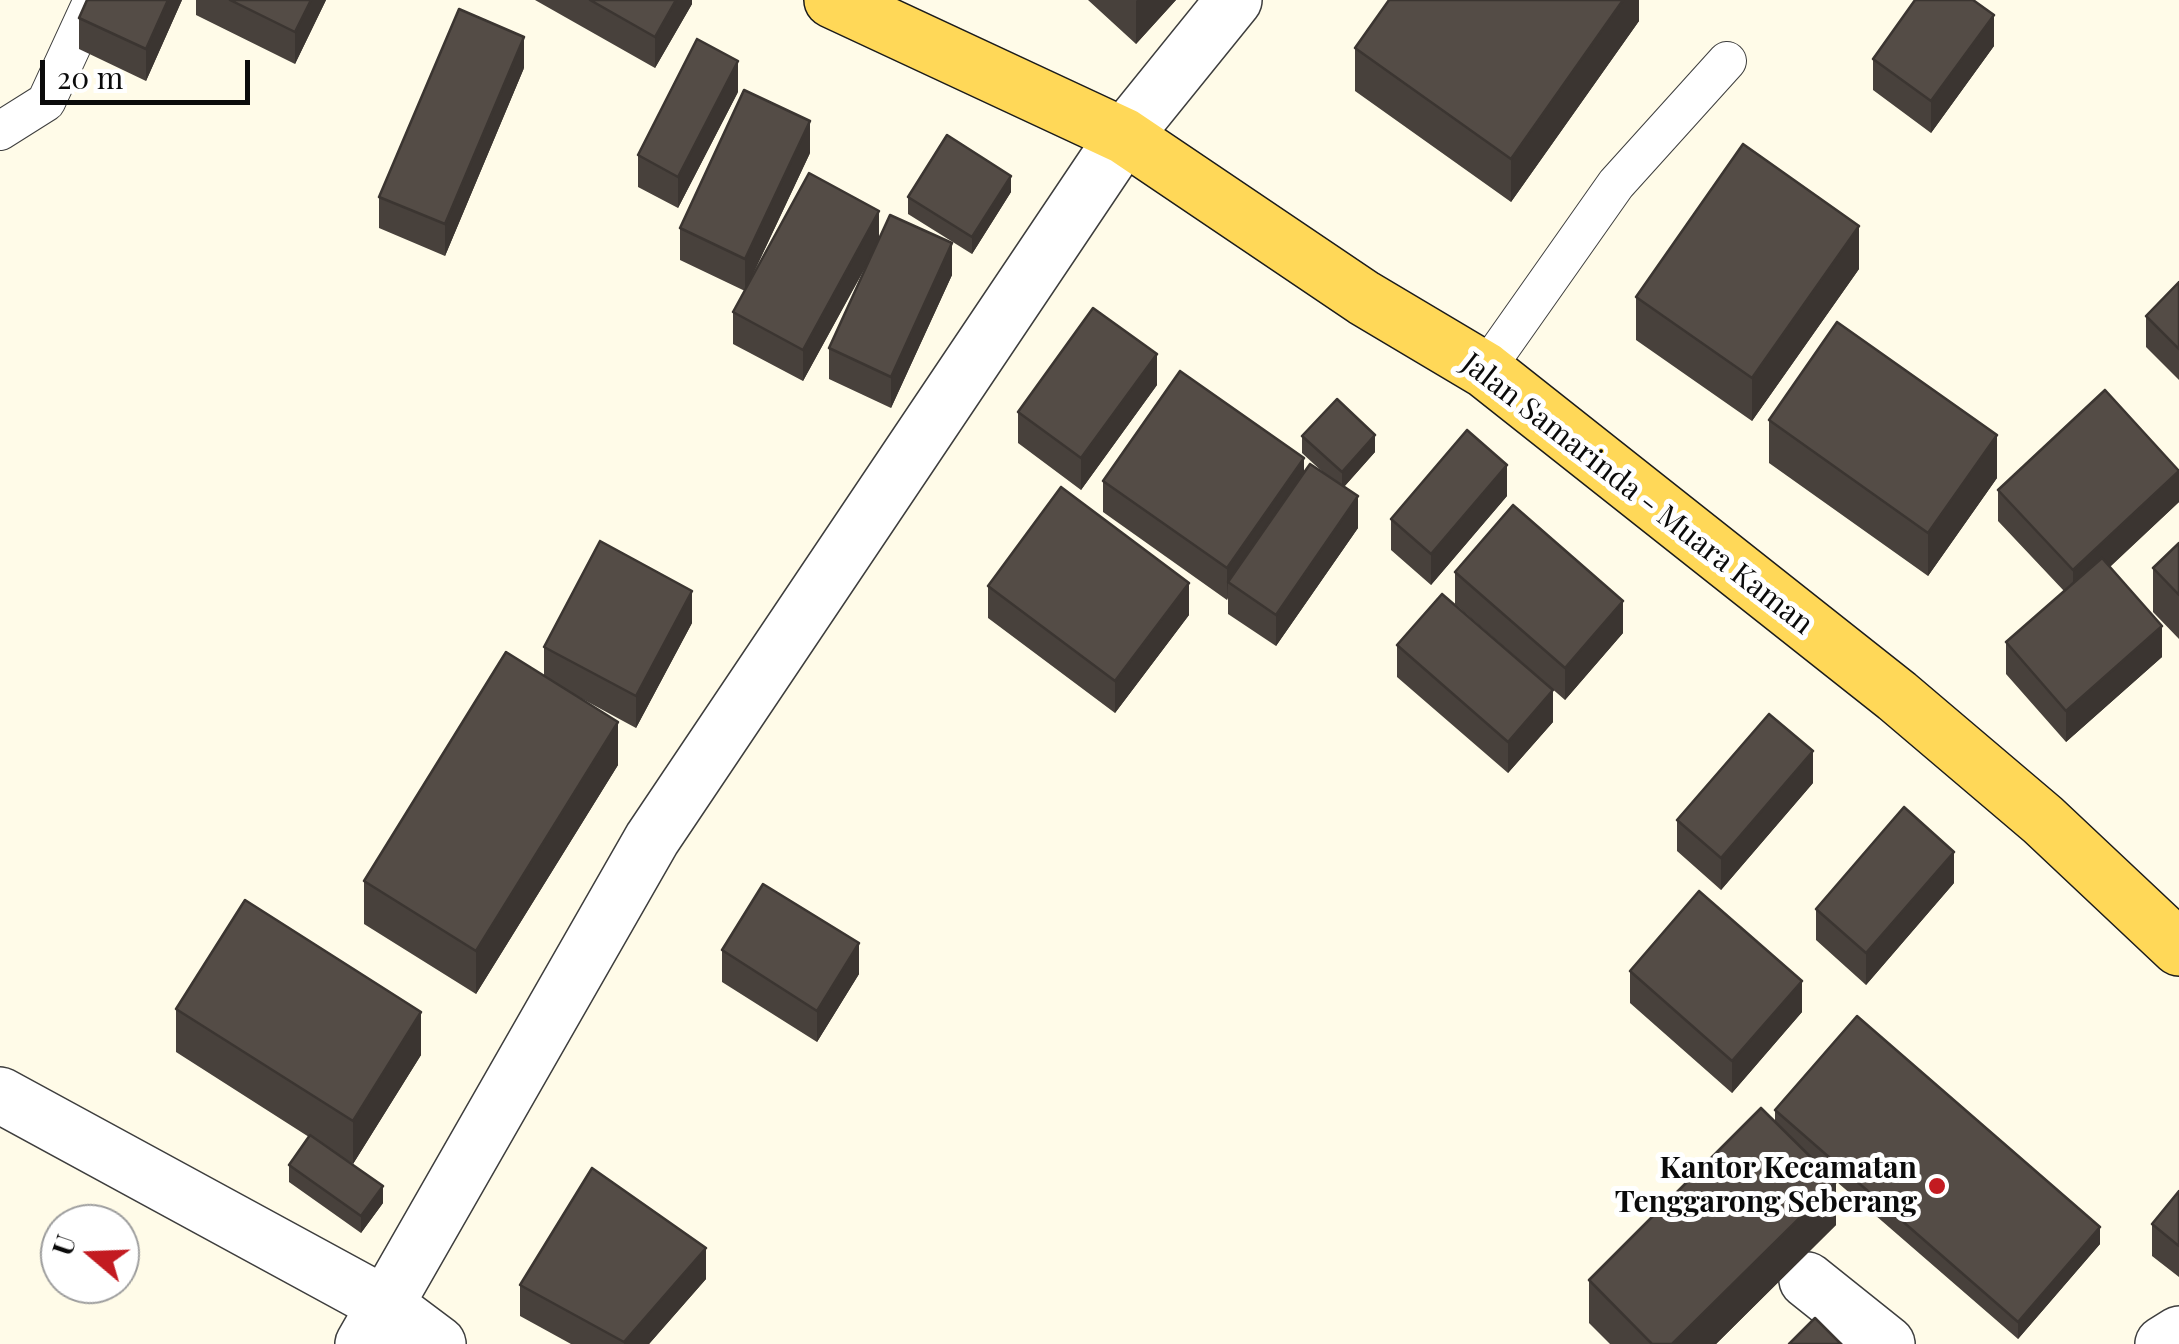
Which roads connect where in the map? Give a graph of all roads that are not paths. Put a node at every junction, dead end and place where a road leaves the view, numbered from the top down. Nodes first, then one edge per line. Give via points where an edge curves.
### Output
1 (93, 0) edge
2 (832, 0) edge
3 (1234, 0) edge
4 (1727, 61) dead end
5 (0, 131) edge
6 (1124, 136) junction
7 (1485, 370) junction
8 (2179, 948) edge
9 (0, 1095) edge
10 (1807, 1280) dead end
11 (375, 1324) edge
12 (2179, 1334) edge
13 (438, 1344) edge
14 (1887, 1344) edge
15 (2163, 1344) edge

1 - 5 lane via 46,102
2 - 6 main road, Jalan Samarinda - Muara Kaman
3 - 6 street
4 - 7 lane via 1616,184
6 - 7 main road, Jalan Samarinda - Muara Kaman via 1364,298
6 - 11 street via 652,839
7 - 8 main road, Jalan Samarinda - Muara Kaman via 1897,696
9 - 11 street
10 - 14 street
11 - 13 street
12 - 15 street

